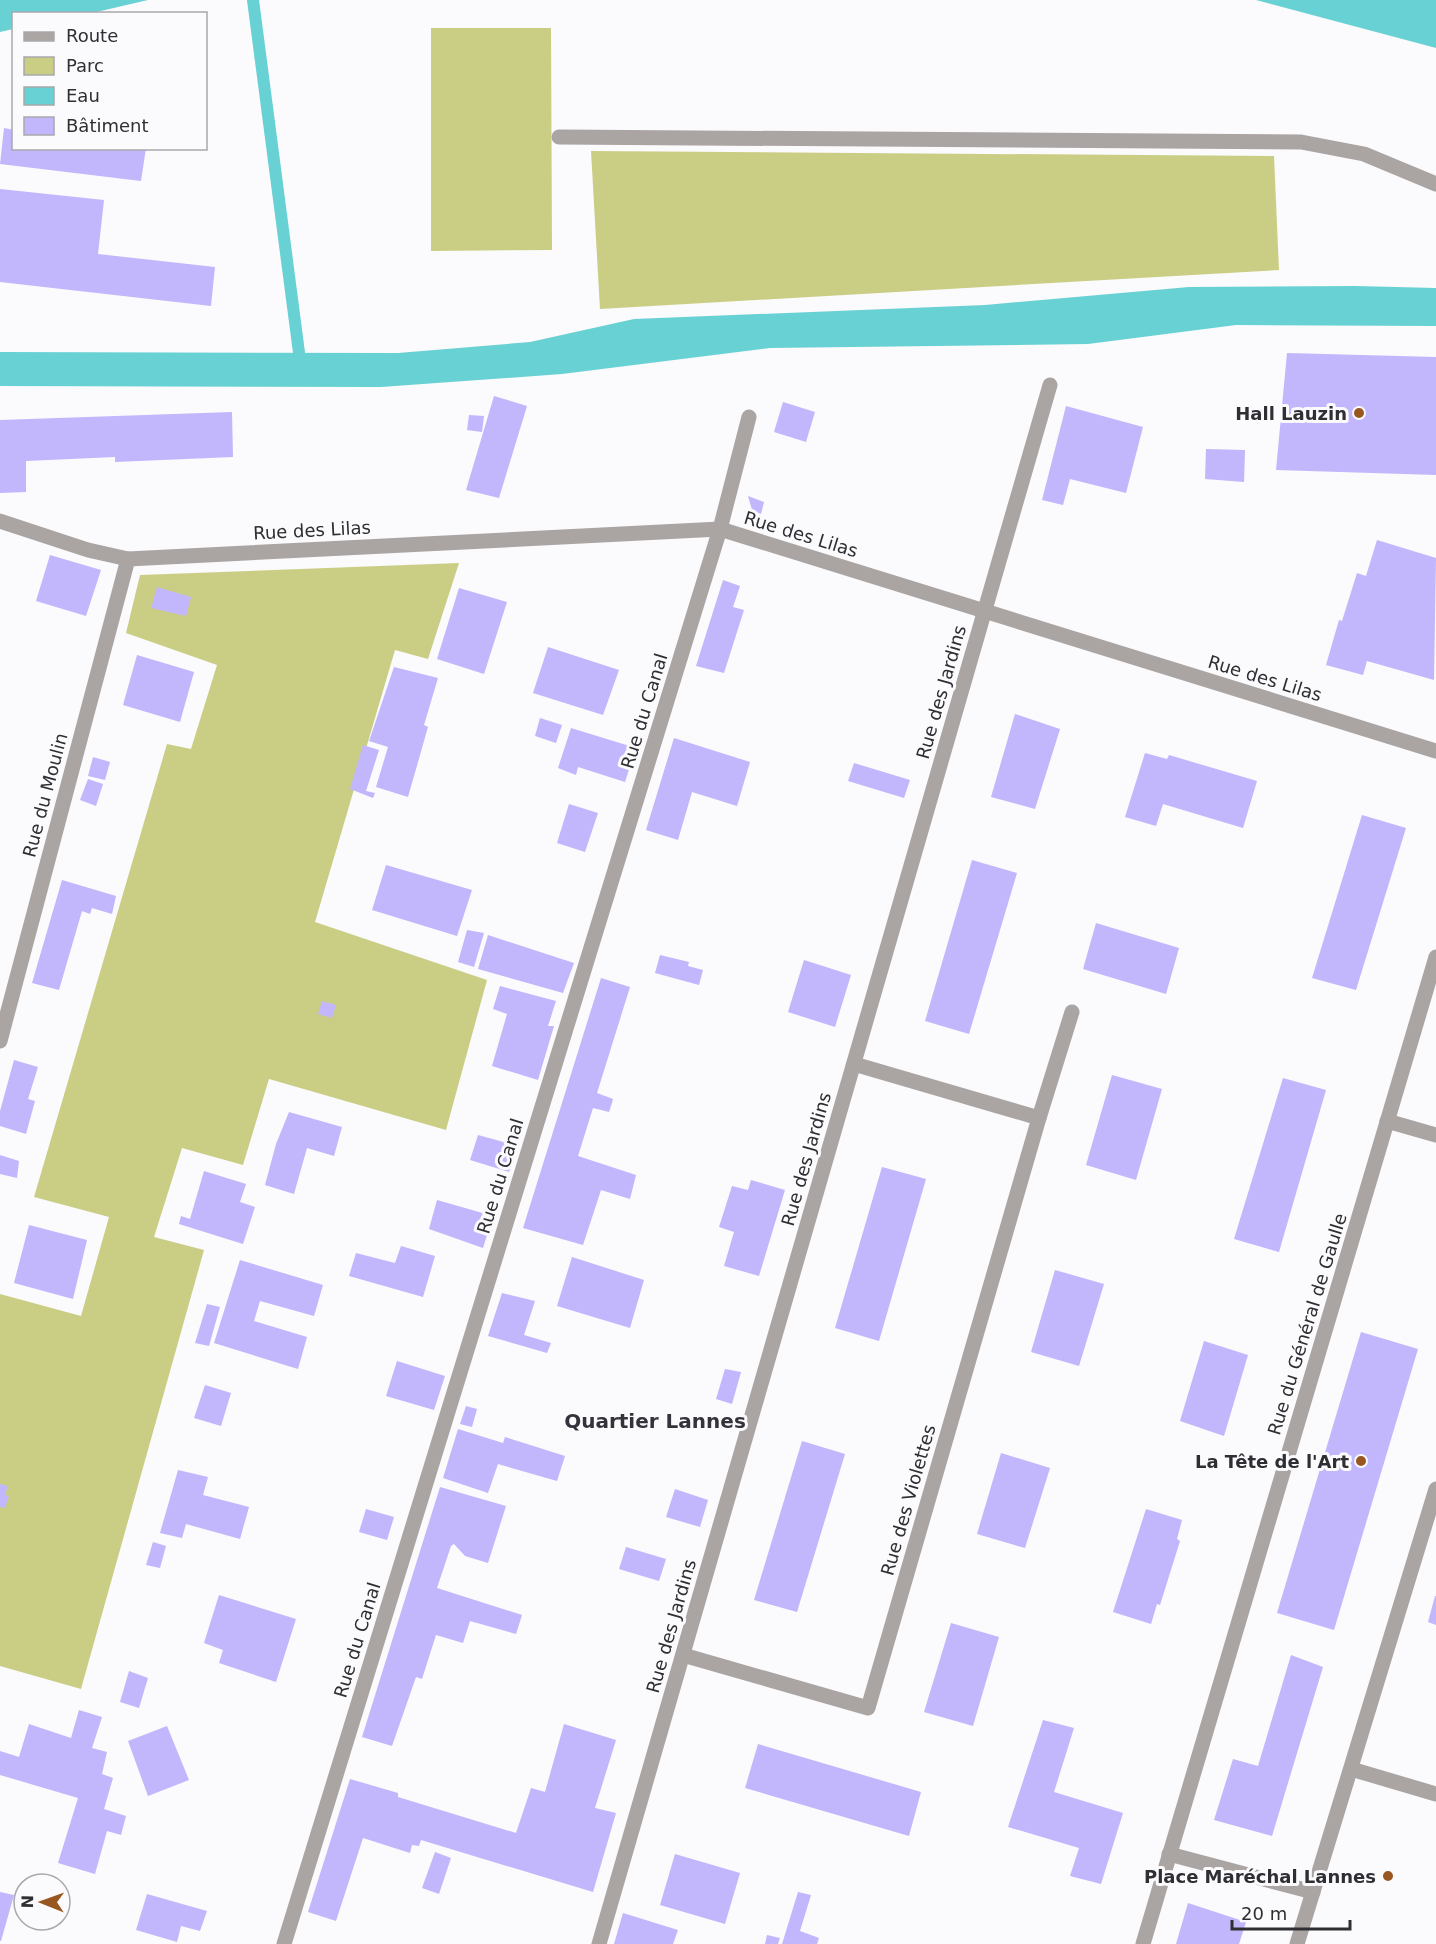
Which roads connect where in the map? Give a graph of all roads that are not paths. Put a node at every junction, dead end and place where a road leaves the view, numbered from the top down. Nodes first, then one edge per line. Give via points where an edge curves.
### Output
1 (559, 137) dead end
2 (1436, 184) edge
3 (1050, 384) dead end
4 (749, 417) dead end
5 (0, 521) edge
6 (720, 529) junction
7 (128, 559) junction
8 (985, 611) junction
9 (1436, 752) edge
10 (1436, 957) edge
11 (1072, 1012) dead end
12 (0, 1041) edge
13 (854, 1064) junction
14 (1039, 1118) junction
15 (1387, 1121) junction
16 (1436, 1135) edge
17 (1436, 1489) edge
18 (683, 1655) junction
19 (1351, 1769) junction
20 (1436, 1794) edge
21 (1169, 1854) junction
22 (1313, 1892) junction
23 (284, 1944) edge
24 (599, 1944) edge
25 (1143, 1944) edge
26 (1297, 1944) edge

1 - 2 street via 1300,142 1364,154
3 - 8 street, Rue des Jardins
4 - 6 street, Rue du Canal
5 - 7 street, Rue des Lilas
6 - 7 street, Rue des Lilas
6 - 8 street, Rue des Lilas
6 - 23 street, Rue du Canal
7 - 12 street, Rue du Moulin
8 - 9 street, Rue des Lilas
8 - 13 street, Rue des Jardins
10 - 15 street, Rue du Général de Gaulle
11 - 14 street, Rue des Violettes
13 - 14 street
13 - 18 street, Rue des Jardins
14 - 18 street, Rue des Violettes via 868,1708
15 - 16 street
15 - 21 street, Rue du Général de Gaulle
17 - 19 street
18 - 24 street, Rue des Jardins
19 - 20 street
19 - 22 street
21 - 22 street
21 - 25 street, Rue du Général de Gaulle
22 - 26 street

